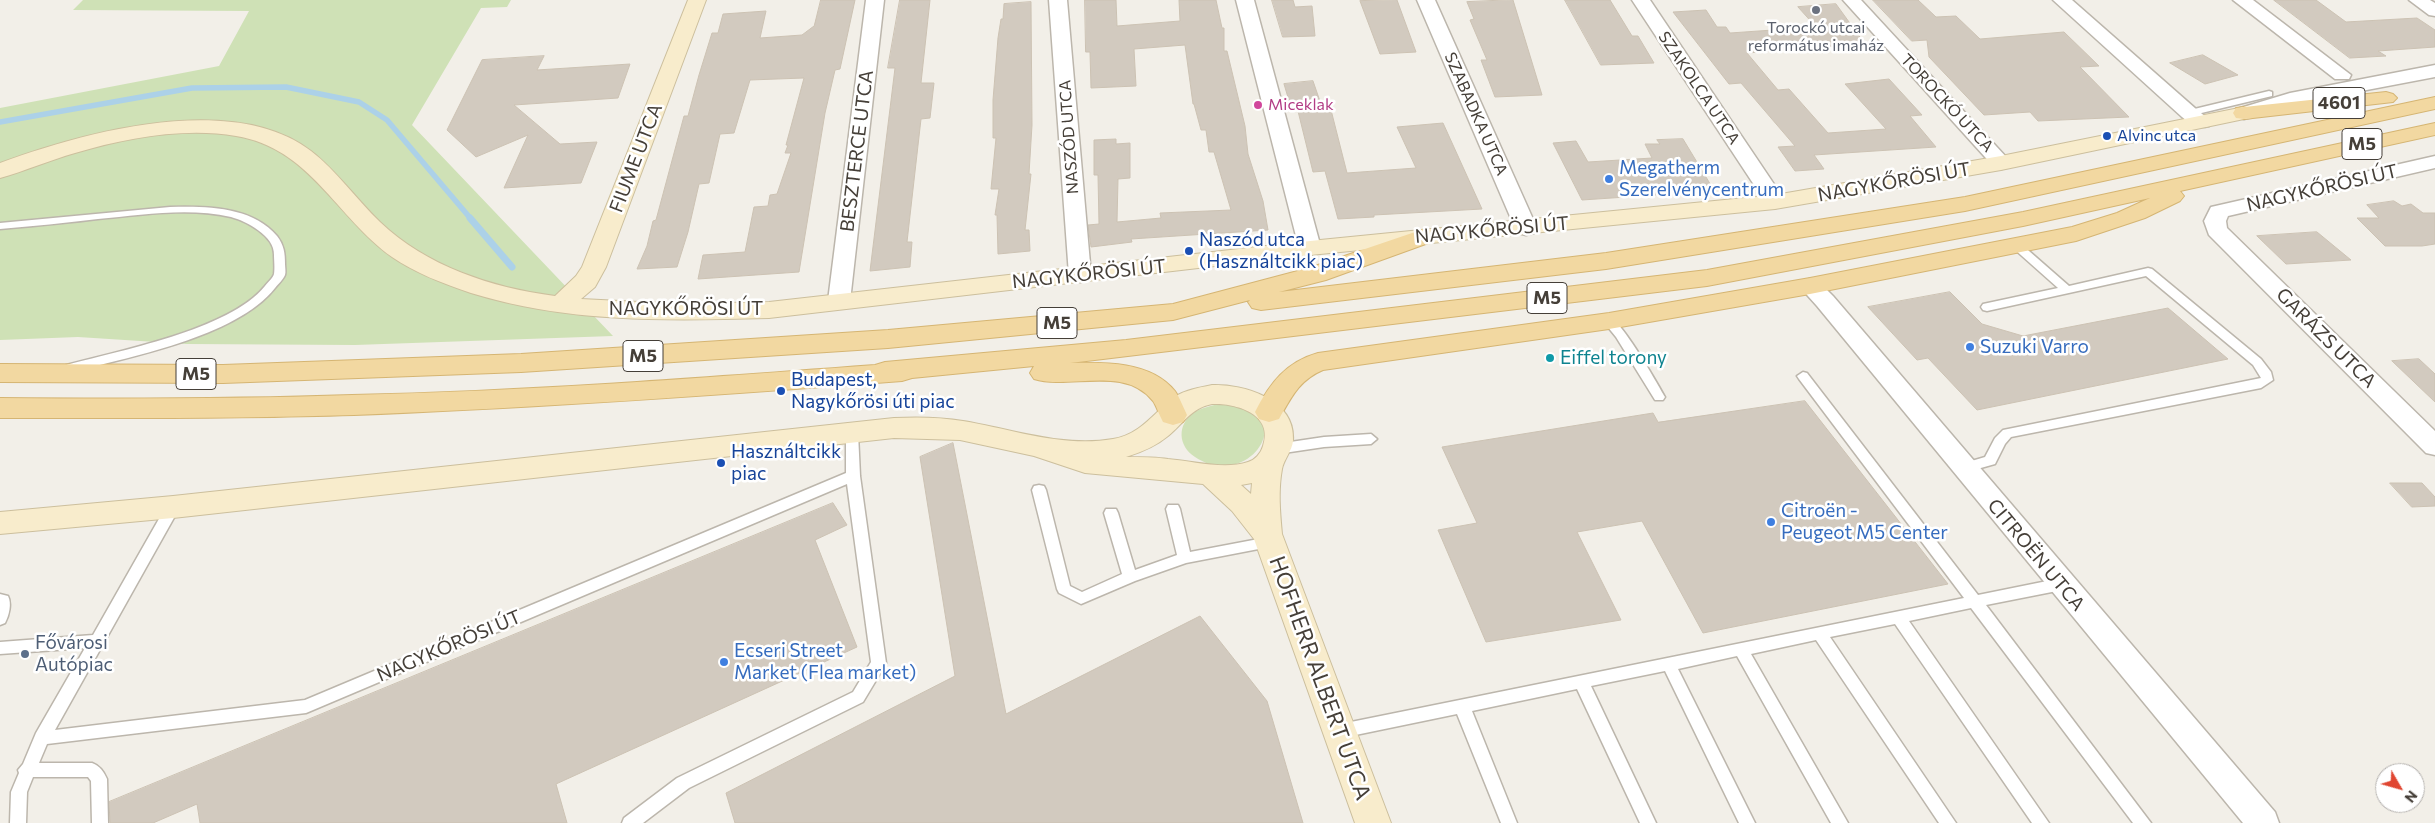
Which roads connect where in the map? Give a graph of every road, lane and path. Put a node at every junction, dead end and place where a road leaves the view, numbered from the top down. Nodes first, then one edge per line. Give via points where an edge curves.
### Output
1 (697, 0) edge
2 (875, 0) edge
3 (1058, 0) edge
4 (1245, 0) edge
5 (1426, 0) edge
6 (1641, 0) edge
7 (1852, 0) edge
8 (2062, 0) edge
9 (2242, 0) edge
10 (2418, 0) edge
11 (2435, 11) edge
12 (2435, 71) edge
13 (2342, 75) dead end
14 (2269, 94) dead end
15 (2435, 94) edge
16 (2435, 103) edge
17 (2244, 113) junction
18 (2196, 117) junction
19 (2435, 129) edge
20 (2435, 162) edge
21 (2001, 163) junction
22 (0, 171) edge
23 (2201, 179) junction
24 (1774, 202) junction
25 (0, 226) edge
26 (2216, 226) joint
27 (1526, 228) junction
28 (1426, 236) junction
29 (2017, 246) junction
30 (1310, 248) junction
31 (1080, 275) junction
32 (1810, 286) junction
33 (2067, 290) junction
34 (839, 301) junction
35 (559, 306) junction
36 (1987, 307) dead end
37 (1173, 312) junction
38 (1609, 320) junction
39 (885, 371) junction
40 (0, 373) edge
41 (49, 374) junction
42 (1803, 376) dead end
43 (1659, 397) dead end
44 (0, 408) edge
45 (1269, 412) junction
46 (1171, 416) junction
47 (852, 434) junction
48 (1371, 438) dead end
49 (1038, 446) junction
50 (2435, 446) edge
51 (1272, 456) junction
52 (1963, 468) junction
53 (1205, 474) junction
54 (853, 476) junction
55 (1039, 490) dead end
56 (173, 507) junction
57 (1172, 509) dead end
58 (1112, 513) dead end
59 (0, 523) edge
60 (1268, 538) junction
61 (1185, 558) junction
62 (1130, 577) junction
63 (2062, 584) junction
64 (0, 600) edge
65 (1975, 602) junction
66 (1899, 618) junction
67 (0, 619) edge
68 (1820, 634) junction
69 (97, 641) junction
70 (0, 648) edge
71 (1741, 650) junction
72 (1669, 665) junction
73 (1581, 682) junction
74 (1462, 706) junction
75 (1341, 731) junction
76 (42, 738) junction
77 (26, 770) junction
78 (18, 823) edge
79 (100, 823) edge
80 (630, 823) edge
81 (1373, 823) edge
82 (1509, 823) edge
83 (1648, 823) edge
84 (1747, 823) edge
85 (1840, 823) edge
86 (1948, 823) edge
87 (2041, 823) edge
88 (2142, 823) edge
89 (2262, 823) edge

1 - 35 main road, FIUME UTCA via 594,267 586,281
2 - 34 street, BESZTERCE UTCA
3 - 31 street, NASZÓD UTCA
4 - 30 street
5 - 27 street, SZABADKA UTCA
6 - 24 street, SZAKOLCA UTCA
7 - 21 street, TOROCKÓ UTCA
8 - 18 street
9 - 13 street
10 - 11 street
12 - 17 street, NAGYKŐRÖSI ÚT via 2290,99
14 - 18 lane
15 - 17 main road, 4601
16 - 37 main road, NAGYKŐRÖSI ÚT / M5 via 1974,202 1756,239 1376,290
17 - 18 main road, NAGYKŐRÖSI ÚT
18 - 21 main road, NAGYKŐRÖSI ÚT
19 - 23 main road, NAGYKŐRÖSI ÚT / M5
20 - 26 street, NAGYKŐRÖSI ÚT via 2219,212
21 - 24 main road, NAGYKŐRÖSI ÚT
22 - 35 main road, NAGYKŐRÖSI ÚT via 59,150 140,131 201,127 267,137 303,156 382,238 417,262 494,292
23 - 29 main road via 2144,211 2112,224
23 - 39 main road, NAGYKŐRÖSI ÚT / M5 via 2023,219 1707,278 1126,349
24 - 27 main road, NAGYKŐRÖSI ÚT
25 - 41 lane via 166,209 213,211 251,222 269,235 280,250 280,274 258,300 238,314 195,333
26 - 50 street, GARÁZS UTCA
27 - 28 main road, NAGYKŐRÖSI ÚT
28 - 30 main road, NAGYKŐRÖSI ÚT
28 - 37 main road via 1317,274
29 - 32 main road
29 - 33 lane
30 - 31 main road, NAGYKŐRÖSI ÚT
31 - 34 main road, NAGYKŐRÖSI ÚT
32 - 38 main road
32 - 52 street, CITROËN UTCA
33 - 36 lane
33 - 52 lane via 2148,272 2257,362 2267,380 2261,384 2007,433 1990,461
34 - 35 main road, NAGYKŐRÖSI ÚT via 736,311 598,310
37 - 41 main road, M5 via 888,339 521,364 223,374
38 - 43 lane
38 - 45 main road via 1318,362 1285,383
39 - 44 main road, M5 via 660,390 354,405
39 - 46 main road via 1118,373 1144,380 1156,388 1170,405
40 - 41 main road, M5
42 - 65 lane
45 - 46 main road via 1258,403 1226,394 1192,400
45 - 51 main road via 1278,426 1279,438
46 - 49 main road via 1148,436 1112,450 1077,451
46 - 53 main road via 1165,435 1169,451 1176,460
47 - 49 main road via 894,428 946,428
47 - 54 lane
47 - 56 main road
48 - 51 lane via 1324,442
49 - 53 main road via 1073,460 1102,465
51 - 53 main road via 1256,470 1242,475
51 - 60 main road, HOFHERR ALBERT UTCA via 1265,505
52 - 63 street, CITROËN UTCA
53 - 60 main road, HOFHERR ALBERT UTCA via 1242,503
54 - 76 lane, NAGYKŐRÖSI ÚT via 306,706
54 - 80 lane via 879,663 858,697 683,783
55 - 62 lane via 1064,589 1081,598
56 - 59 main road
56 - 69 lane
57 - 61 lane
58 - 62 lane
60 - 61 lane
60 - 75 main road, HOFHERR ALBERT UTCA
61 - 62 lane
63 - 65 lane
63 - 89 street, CITROËN UTCA
64 - 67 lane via 3,600
65 - 66 lane
65 - 88 lane
66 - 68 lane
66 - 87 lane
68 - 71 lane
68 - 86 lane
69 - 70 lane
69 - 76 lane
71 - 72 lane
71 - 85 lane
72 - 73 lane
72 - 84 lane
73 - 74 lane
73 - 83 lane
74 - 75 lane
74 - 82 lane
75 - 81 main road, HOFHERR ALBERT UTCA
76 - 77 lane
77 - 78 lane via 18,792
77 - 79 lane via 92,770 99,778

